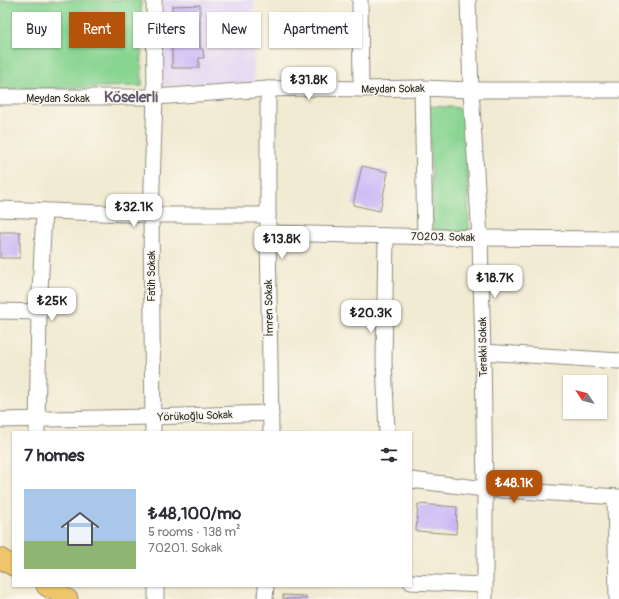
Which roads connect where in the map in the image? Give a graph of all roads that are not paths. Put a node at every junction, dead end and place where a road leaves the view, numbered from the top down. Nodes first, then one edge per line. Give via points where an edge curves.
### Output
1 (154, 0) edge
2 (360, 0) edge
3 (468, 0) edge
4 (422, 88) junction
5 (268, 89) junction
6 (360, 89) junction
7 (471, 90) junction
8 (619, 90) edge
9 (0, 97) edge
10 (155, 97) junction
11 (0, 209) edge
12 (44, 211) junction
13 (150, 215) junction
14 (268, 215) junction
15 (268, 233) junction
16 (386, 236) junction
17 (425, 237) junction
18 (480, 238) junction
19 (619, 239) edge
20 (0, 311) edge
21 (39, 312) junction
22 (483, 352) junction
23 (619, 361) edge
24 (271, 413) junction
25 (0, 420) edge
26 (36, 425) edge
27 (152, 425) edge
28 (271, 431) edge
29 (387, 431) edge
30 (412, 480) edge
31 (486, 489) junction
32 (617, 497) edge
33 (0, 558) edge
34 (12, 565) edge
35 (412, 582) edge
36 (48, 587) edge
37 (156, 587) edge
38 (266, 587) edge
39 (485, 592) edge
40 (68, 599) edge
41 (156, 599) edge
42 (265, 599) edge
43 (617, 599) edge

1 - 10 street, Fatih Sokak
2 - 6 street
3 - 7 street, Terakki Sokak
4 - 6 street, Meydan Sokak
4 - 7 street, Meydan Sokak
4 - 17 street
5 - 6 street, Meydan Sokak
5 - 10 street, Meydan Sokak
5 - 14 street, İmren Sokak
7 - 8 street, Meydan Sokak
7 - 18 street, Terakki Sokak
9 - 10 street, Meydan Sokak
10 - 13 street, Fatih Sokak
11 - 12 street
12 - 13 street
12 - 21 street
13 - 14 street
13 - 27 street, Fatih Sokak
14 - 15 street, İmren Sokak
15 - 16 street, 70203. Sokak
15 - 24 street, İmren Sokak
16 - 17 street, 70203. Sokak
16 - 29 street via 384,361
17 - 18 street, 70203. Sokak
18 - 19 street, 70203. Sokak
18 - 22 street, Terakki Sokak
20 - 21 street
21 - 26 street
22 - 23 street
22 - 31 street, Terakki Sokak
24 - 27 street, Yörükoğlu Sokak
24 - 28 street, İmren Sokak
25 - 26 street, Yörükoğlu Sokak
26 - 27 street, Yörükoğlu Sokak
30 - 31 street
31 - 32 street
31 - 39 street, Terakki Sokak
32 - 43 street
33 - 34 main road
35 - 39 street
36 - 40 main road
37 - 41 street
38 - 42 street

